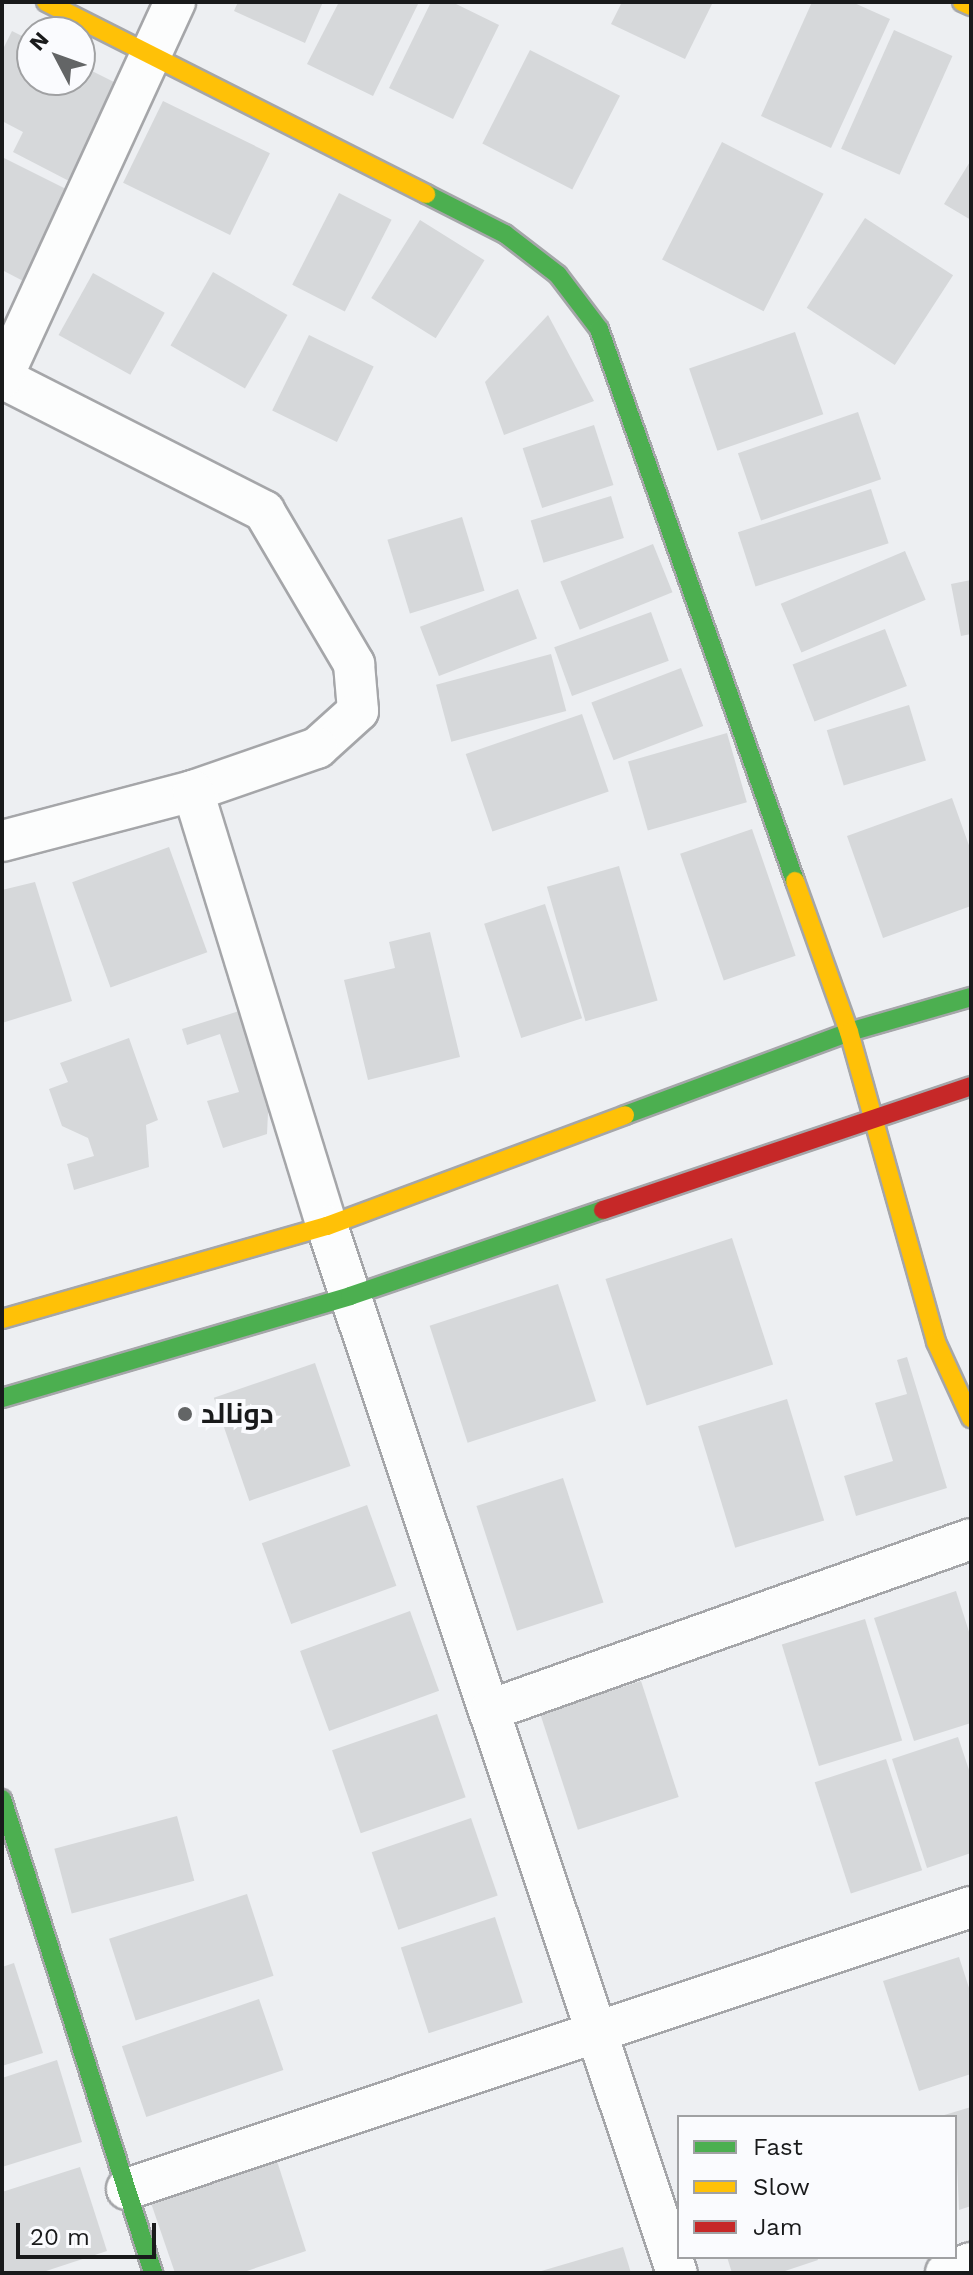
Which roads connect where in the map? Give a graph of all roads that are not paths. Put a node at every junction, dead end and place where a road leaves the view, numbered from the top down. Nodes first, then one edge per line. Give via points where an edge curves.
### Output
1 (46, 2) edge
2 (175, 2) edge
3 (962, 2) edge
4 (971, 6) edge
5 (146, 55) junction
6 (2, 378) edge
7 (193, 791) junction
8 (2, 841) edge
9 (971, 997) edge
10 (849, 1032) junction
11 (971, 1086) edge
12 (874, 1120) junction
13 (327, 1226) junction
14 (350, 1296) junction
15 (2, 1319) edge
16 (2, 1398) edge
17 (971, 1418) edge
18 (971, 1539) edge
19 (490, 1710) junction
20 (2, 1799) edge
21 (971, 1907) edge
22 (602, 2035) junction
23 (127, 2189) junction
24 (971, 2263) edge
25 (153, 2273) edge
26 (677, 2273) edge
27 (946, 2273) edge

1 - 5 street
2 - 5 street
3 - 4 street
5 - 6 street
5 - 10 street via 505,234 580,301 624,392
6 - 7 street via 264,511 354,664 358,711 317,748
7 - 8 street
7 - 13 street
9 - 10 street
10 - 12 street
10 - 13 street
11 - 12 street
12 - 14 street
12 - 17 street via 936,1342
13 - 14 street
13 - 15 street
14 - 16 street
14 - 19 street
18 - 19 street
19 - 22 street
20 - 23 street
21 - 22 street
22 - 23 street
22 - 26 street
23 - 25 street
24 - 27 street

